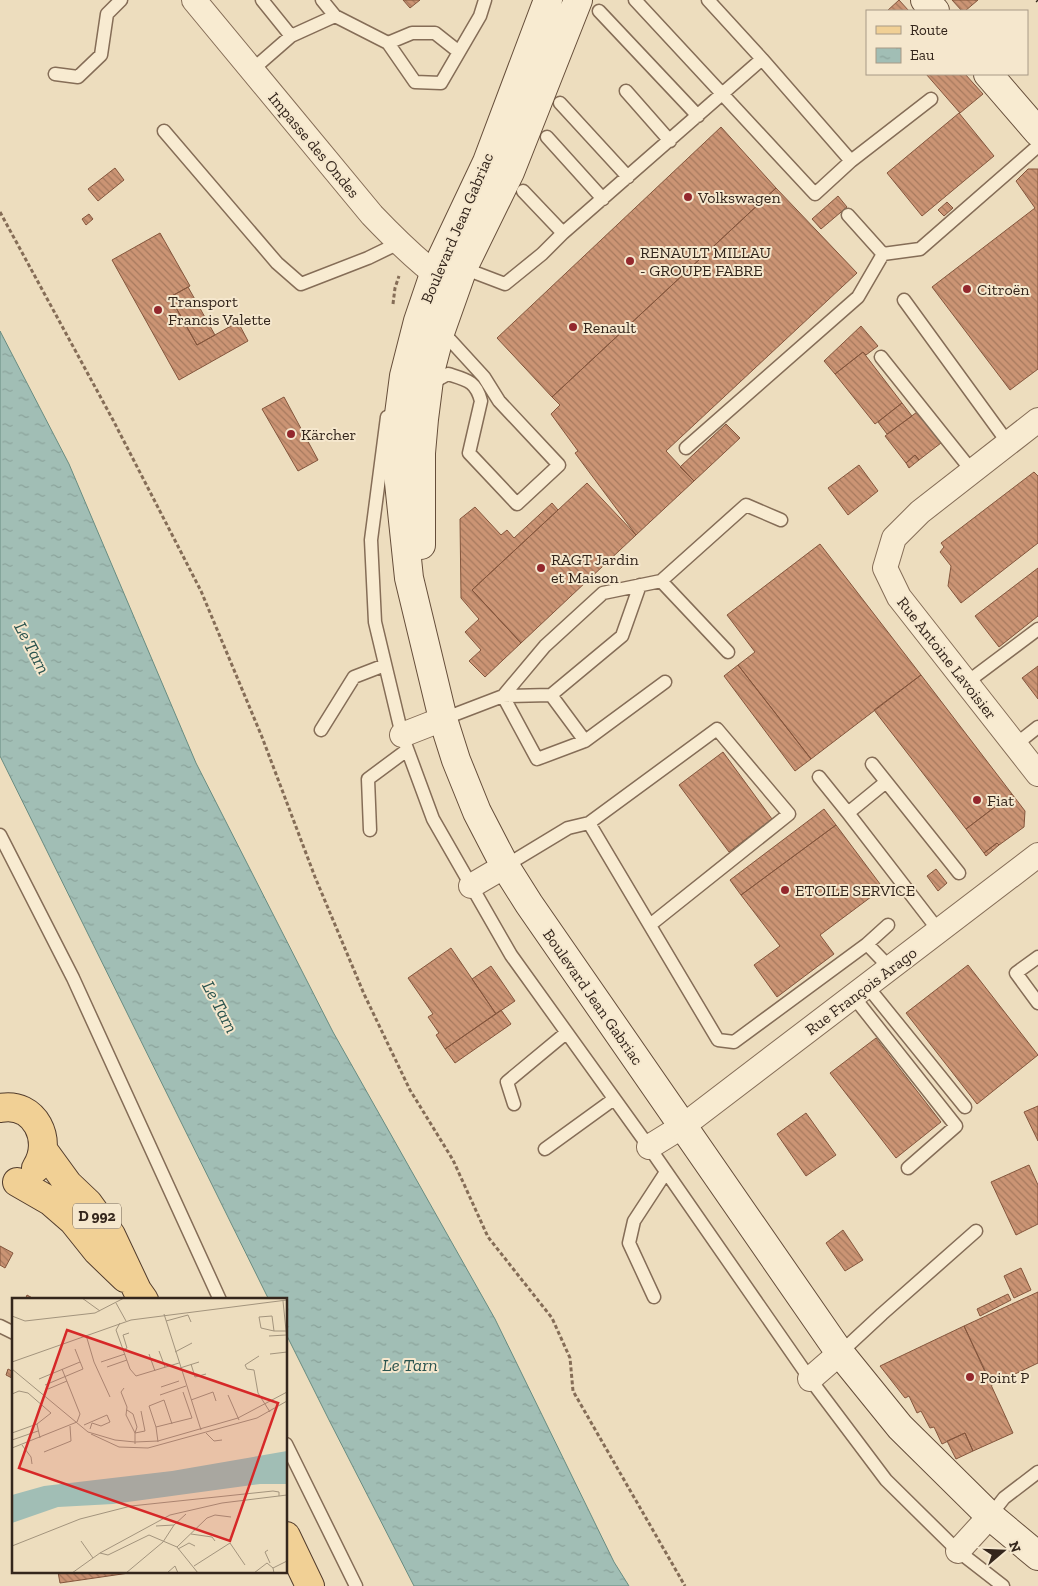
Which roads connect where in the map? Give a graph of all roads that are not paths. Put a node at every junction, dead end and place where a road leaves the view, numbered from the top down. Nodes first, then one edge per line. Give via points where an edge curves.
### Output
1 (121, 0) edge
2 (194, 0) edge
3 (262, 0) edge
4 (322, 0) edge
5 (485, 0) edge
6 (548, 0) edge
7 (634, 0) edge
8 (708, 0) edge
9 (925, 0) edge
10 (588, 6) edge
11 (934, 10) edge
12 (335, 16) junction
13 (291, 36) junction
14 (388, 43) junction
15 (459, 52) junction
16 (762, 58) junction
17 (252, 70) junction
18 (55, 74) dead end
19 (989, 75) edge
20 (626, 91) dead end
21 (724, 94) junction
22 (931, 99) dead end
23 (560, 103) dead end
24 (698, 116) junction
25 (164, 132) dead end
26 (1038, 132) edge
27 (547, 137) dead end
28 (670, 141) junction
29 (1038, 146) edge
30 (851, 161) junction
31 (628, 177) junction
32 (523, 191) dead end
33 (603, 199) junction
34 (848, 215) dead end
35 (563, 233) junction
36 (399, 243) junction
37 (883, 254) junction
38 (447, 274) junction
39 (904, 300) dead end
40 (441, 330) junction
41 (881, 357) dead end
42 (416, 380) junction
43 (424, 419) junction
44 (1036, 425) edge
45 (1008, 443) junction
46 (686, 448) dead end
47 (972, 471) junction
48 (782, 520) dead end
49 (661, 581) junction
50 (640, 585) junction
51 (1038, 629) edge
52 (424, 641) junction
53 (728, 652) dead end
54 (385, 665) junction
55 (665, 682) dead end
56 (966, 683) junction
57 (551, 695) junction
58 (503, 696) junction
59 (444, 719) junction
60 (1038, 727) edge
61 (321, 730) dead end
62 (585, 741) junction
63 (405, 743) junction
64 (1015, 745) junction
65 (872, 764) dead end
66 (1038, 774) edge
67 (819, 777) dead end
68 (886, 782) junction
69 (848, 813) junction
70 (589, 823) junction
71 (370, 830) dead end
72 (0, 835) edge
73 (1038, 855) edge
74 (505, 866) junction
75 (959, 873) dead end
76 (471, 886) junction
77 (650, 925) junction
78 (888, 926) dead end
79 (939, 931) junction
80 (867, 944) junction
81 (1038, 957) edge
82 (890, 968) junction
83 (860, 991) junction
84 (1038, 1003) edge
85 (566, 1033) junction
86 (614, 1099) junction
87 (514, 1104) dead end
88 (6, 1105) edge
89 (965, 1107) dead end
90 (683, 1126) junction
91 (649, 1147) junction
92 (545, 1149) dead end
93 (44, 1151) junction
94 (908, 1168) dead end
95 (666, 1172) junction
96 (9, 1182) edge
97 (976, 1232) dead end
98 (141, 1295) edge
99 (654, 1297) dead end
100 (219, 1298) edge
101 (0, 1326) edge
102 (12, 1333) edge
103 (840, 1353) junction
104 (810, 1379) junction
105 (288, 1448) edge
106 (1038, 1472) edge
107 (990, 1516) junction
108 (288, 1540) edge
109 (958, 1551) junction
110 (1038, 1556) edge
111 (310, 1586) edge
112 (356, 1586) edge
113 (1003, 1586) edge

1 - 18 lane via 107,14 101,55 78,77
2 - 17 street, Impasse des Ondes
3 - 13 lane
4 - 12 lane
5 - 15 lane via 480,16
6 - 38 main road, Boulevard Jean Gabriac
7 - 21 lane
8 - 16 lane
9 - 11 main road
10 - 24 lane
10 - 38 main road, Boulevard Jean Gabriac via 557,56 510,172
12 - 13 lane
12 - 14 lane
13 - 17 lane
14 - 15 lane via 412,33 435,33
14 - 15 lane via 415,82 441,83
16 - 21 lane
16 - 30 lane
17 - 36 street, Impasse des Ondes
19 - 26 main road
20 - 28 lane
21 - 24 lane
21 - 30 lane via 815,194
22 - 30 lane
23 - 31 lane
24 - 28 lane
25 - 36 lane via 277,263 301,284
27 - 33 lane
28 - 31 lane
29 - 37 lane via 920,249
31 - 33 lane
32 - 35 lane
33 - 35 lane
34 - 37 lane
35 - 38 lane via 505,284
36 - 38 street, Impasse des Ondes
37 - 46 lane via 858,297
38 - 40 main road, Boulevard Jean Gabriac
38 - 42 main road, Boulevard Jean Gabriac via 418,322
38 - 43 street, Boulevard Jean Gabriac via 420,362
39 - 45 lane
40 - 42 main road, Boulevard Jean Gabriac
40 - 42 lane via 484,377 499,401 559,465 517,504 469,453 481,401 470,380 448,374
41 - 47 lane
42 - 43 main road, Boulevard Jean Gabriac
42 - 52 main road, Boulevard Jean Gabriac via 398,422 398,473 409,578
42 - 54 lane via 386,419 371,540 375,622
43 - 52 main road, Boulevard Jean Gabriac via 421,538 426,592
44 - 45 street, Rue Antoine Lavoisier
45 - 47 street, Rue Antoine Lavoisier
47 - 56 street, Rue Antoine Lavoisier via 920,512 894,538 885,568 899,597
48 - 49 lane via 746,505
49 - 50 lane
49 - 53 lane
50 - 57 lane via 622,636
50 - 58 lane via 603,593 546,646
51 - 56 lane
52 - 59 main road, Boulevard Jean Gabriac
54 - 61 lane via 354,677
54 - 63 lane
55 - 62 lane
56 - 64 street, Rue Antoine Lavoisier
57 - 58 lane
57 - 62 lane
58 - 59 lane
58 - 62 lane via 537,759
59 - 63 street
59 - 74 main road, Boulevard Jean Gabriac via 477,812
60 - 64 lane
63 - 71 lane via 368,779
63 - 76 lane via 433,819
64 - 66 street, Rue Antoine Lavoisier
65 - 68 lane
67 - 69 lane
68 - 69 lane
68 - 75 lane
69 - 79 lane
70 - 74 lane via 568,828
70 - 77 lane
70 - 77 lane via 717,729 789,814
72 - 100 lane via 73,978
73 - 79 street, Rue François Arago
74 - 76 street
74 - 90 main road, Boulevard Jean Gabriac
76 - 85 lane via 511,955
77 - 80 lane via 718,1040 734,1042
78 - 80 lane
79 - 82 street, Rue François Arago
80 - 82 lane
81 - 84 lane via 1016,973
82 - 83 street, Rue François Arago
83 - 89 lane
83 - 90 street, Rue François Arago
83 - 94 lane via 956,1126
85 - 86 lane
85 - 87 lane via 507,1082
86 - 91 lane
86 - 92 lane
88 - 93 main road via 27,1113 35,1121 44,1140
90 - 91 street
90 - 103 main road, Boulevard Jean Gabriac
91 - 95 lane
93 - 96 main road via 41,1161 27,1178
93 - 98 main road, D 992 via 111,1235
95 - 99 lane via 634,1221 629,1243
95 - 104 lane
96 - 98 main road, D 992 via 50,1201 73,1221 97,1251
97 - 103 lane
101 - 102 lane
103 - 104 street
103 - 107 main road, Boulevard Jean Gabriac via 900,1427
104 - 109 lane via 886,1480
105 - 112 lane
106 - 107 lane via 1004,1498
107 - 109 street
107 - 110 main road, Boulevard Jean Gabriac
108 - 111 main road
109 - 113 lane

